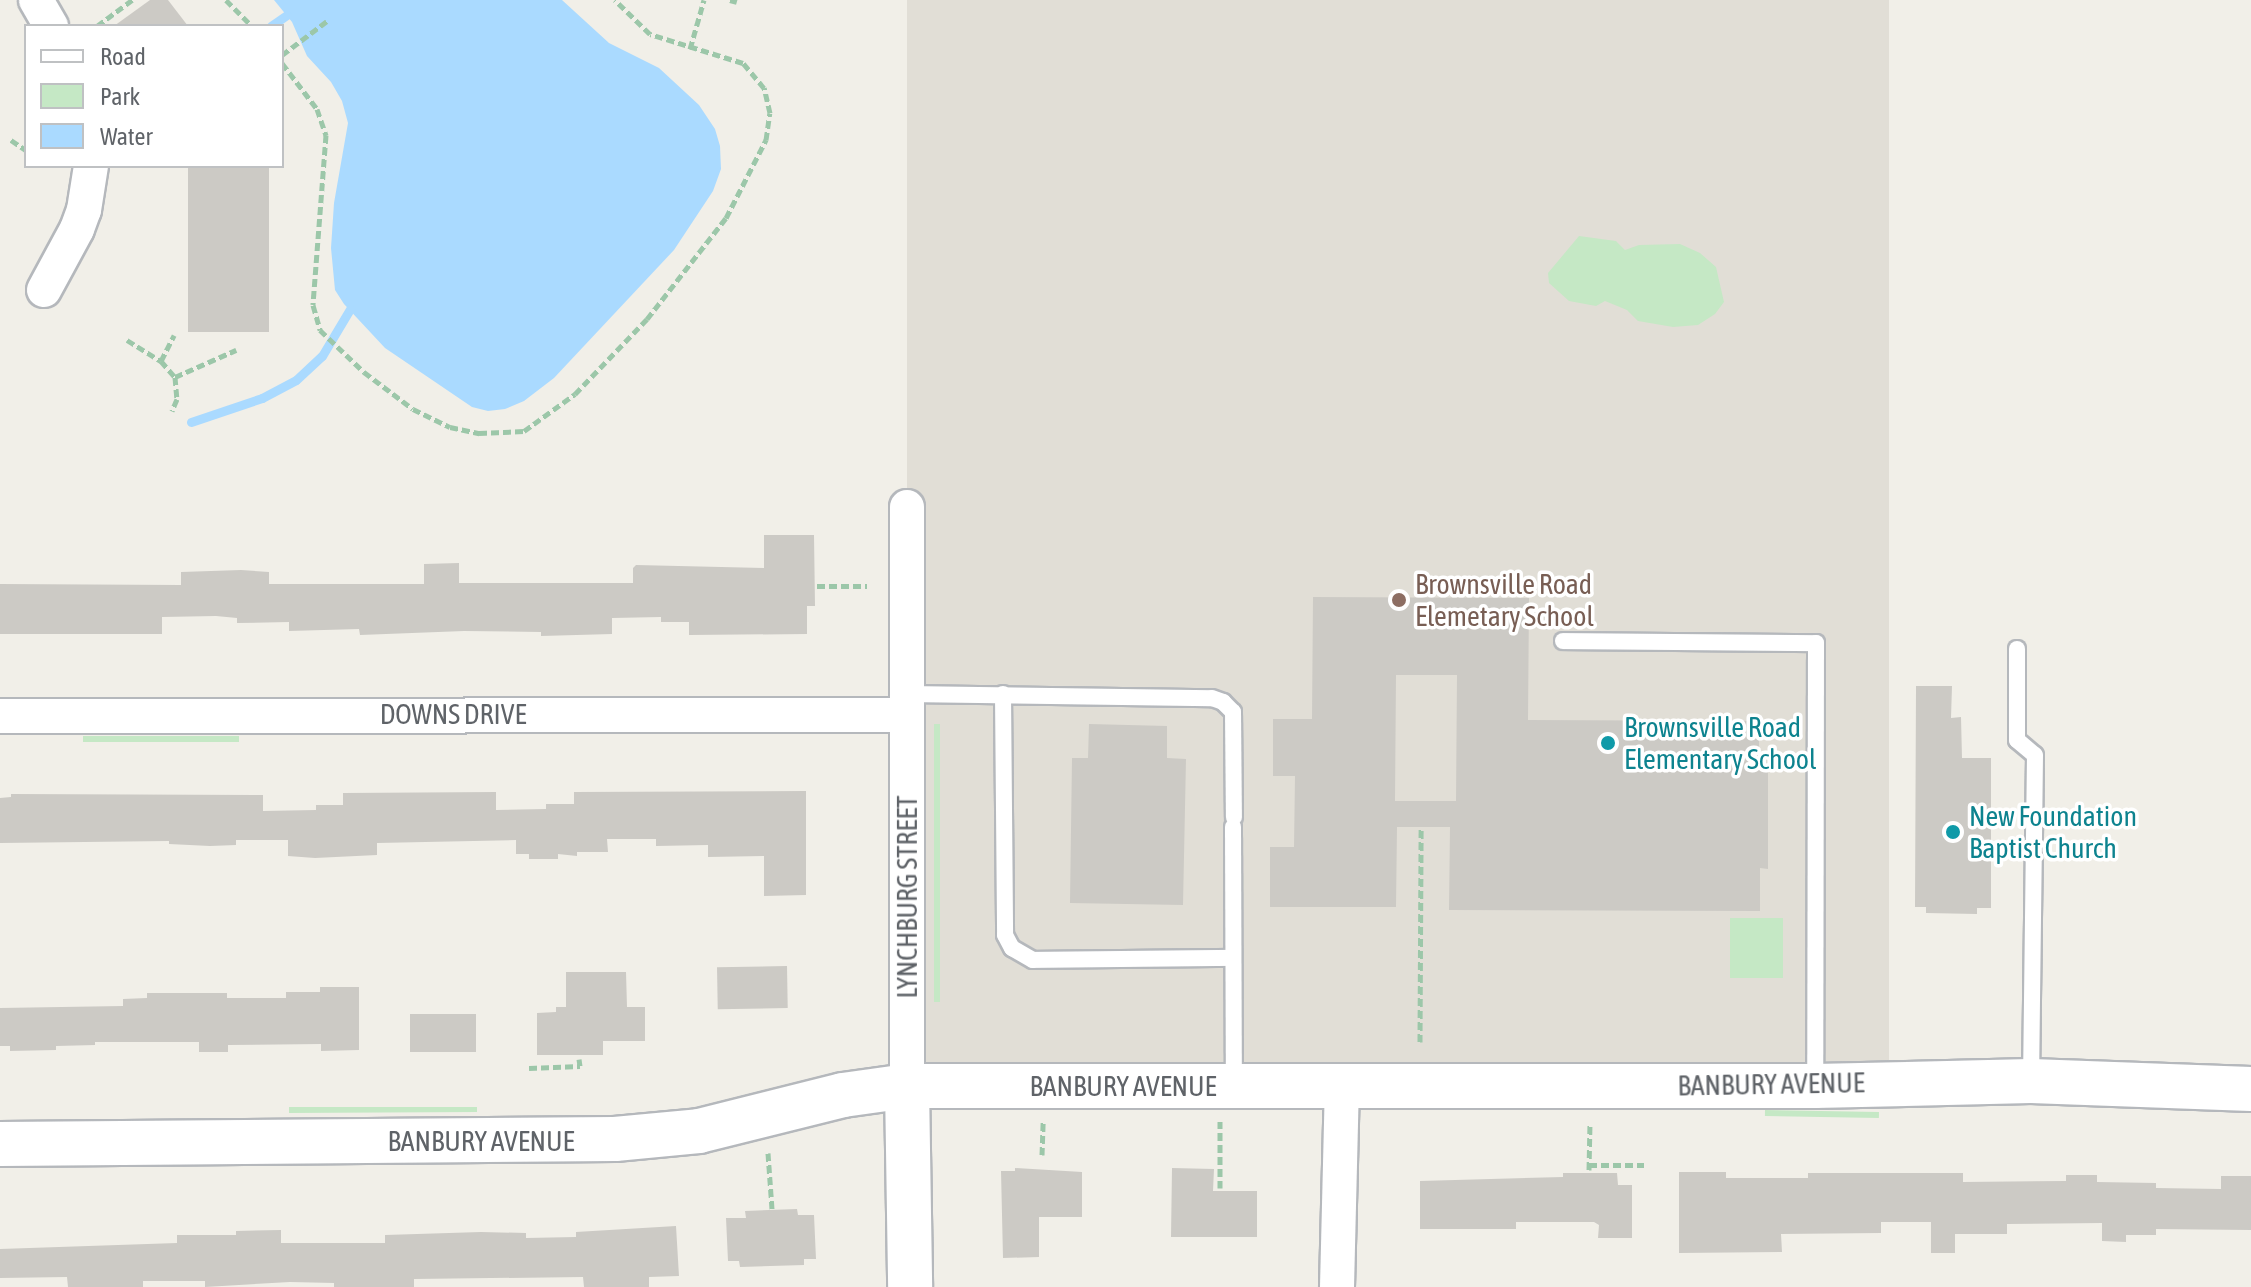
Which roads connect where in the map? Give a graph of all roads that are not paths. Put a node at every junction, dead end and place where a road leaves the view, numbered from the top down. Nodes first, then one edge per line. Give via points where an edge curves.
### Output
1 (36, 0) edge
2 (50, 24) edge
3 (91, 168) edge
4 (44, 290) dead end
5 (907, 507) dead end
6 (1563, 641) dead end
7 (2017, 649) dead end
8 (1003, 694) junction
9 (907, 704) junction
10 (0, 716) edge
11 (1233, 958) junction
12 (2031, 1081) junction
13 (907, 1086) junction
14 (1342, 1086) junction
15 (1815, 1086) junction
16 (2251, 1089) edge
17 (1226, 1101) junction
18 (0, 1144) edge
19 (910, 1287) edge
20 (1337, 1287) edge

1 - 2 street
3 - 4 street via 81,219
5 - 9 street, LYNCHBURG STREET
6 - 15 lane via 1816,643
7 - 12 lane via 2017,740 2035,755
8 - 9 lane
8 - 11 lane via 1005,935 1012,948 1033,960
8 - 11 lane via 1212,698 1233,712
9 - 10 street, DOWNS DRIVE
9 - 13 street, LYNCHBURG STREET
11 - 17 lane
12 - 15 street, BANBURY AVENUE
12 - 16 street, BANBURY AVENUE
13 - 17 street, BANBURY AVENUE
13 - 18 street, BANBURY AVENUE via 843,1095 722,1127 628,1139
13 - 19 street, LYNCHBURG STREET
14 - 15 street, BANBURY AVENUE
14 - 17 street, BANBURY AVENUE
14 - 20 street

